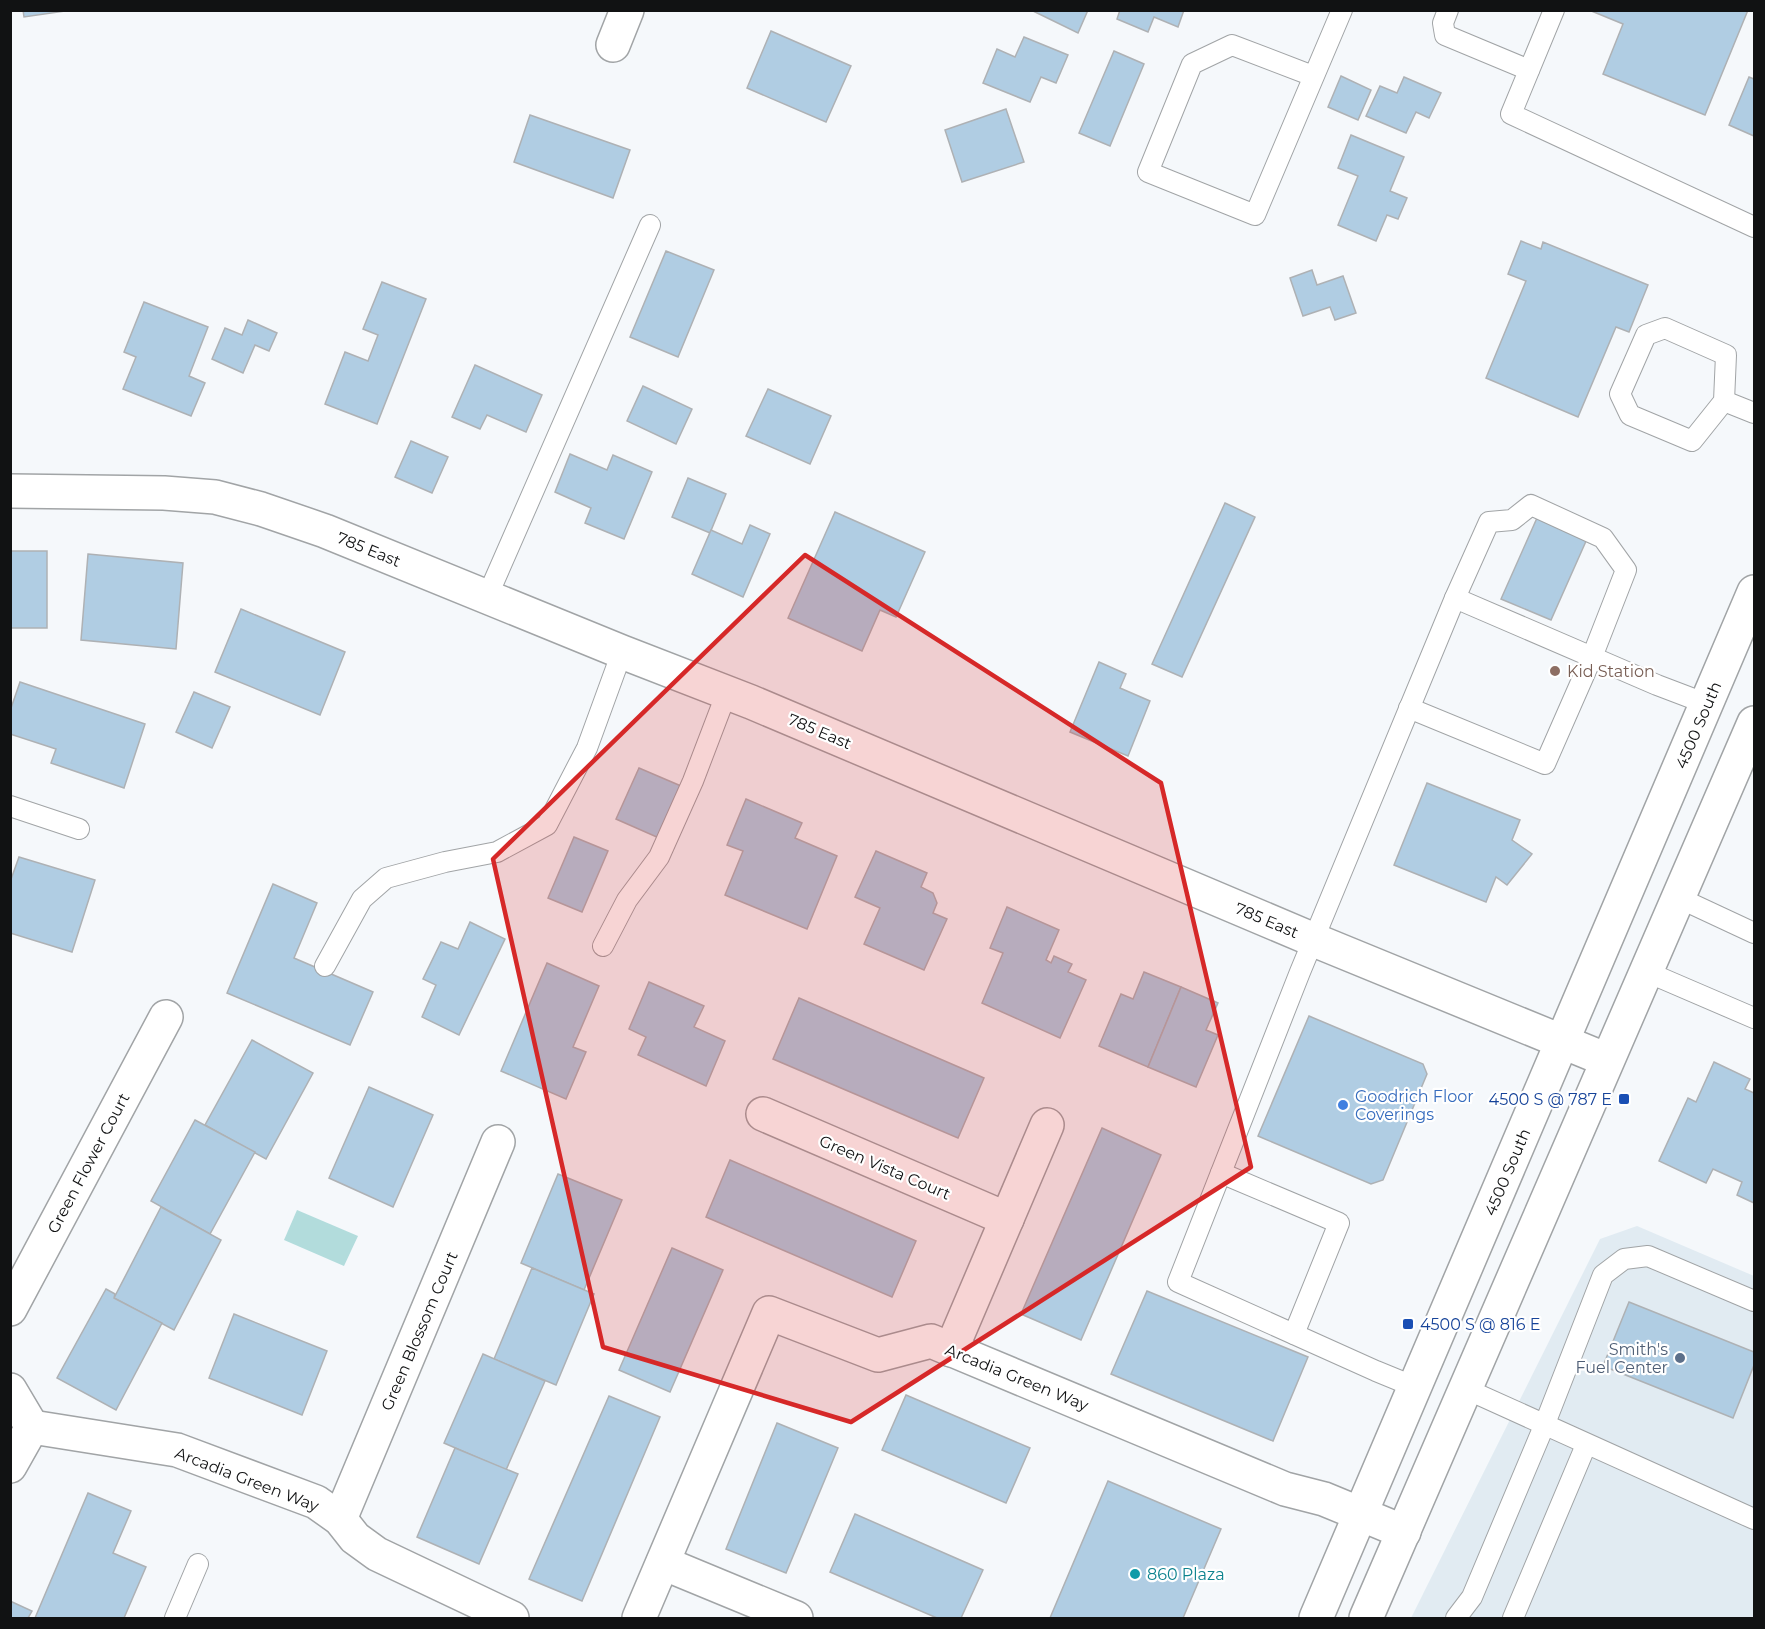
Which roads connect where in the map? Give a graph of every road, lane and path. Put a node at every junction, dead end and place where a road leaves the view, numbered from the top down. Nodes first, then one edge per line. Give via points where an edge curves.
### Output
1 (627, 10) edge
2 (1342, 10) edge
3 (1448, 10) edge
4 (1554, 10) edge
5 (613, 45) dead end
6 (1529, 70) junction
7 (1313, 76) junction
8 (650, 225) dead end
9 (1755, 227) edge
10 (1724, 401) junction
11 (1755, 413) edge
12 (10, 491) edge
13 (1755, 592) edge
14 (487, 597) junction
15 (1455, 598) junction
16 (622, 652) junction
17 (1592, 657) junction
18 (727, 692) junction
19 (1707, 704) junction
20 (1409, 708) junction
21 (1755, 723) edge
22 (1746, 767) edge
23 (10, 806) edge
24 (79, 829) dead end
25 (1679, 898) junction
26 (1755, 933) edge
27 (1314, 940) junction
28 (603, 946) dead end
29 (325, 966) dead end
30 (1647, 972) junction
31 (166, 1017) dead end
32 (1755, 1018) edge
33 (1562, 1042) junction
34 (1607, 1060) junction
35 (763, 1114) dead end
36 (1047, 1125) dead end
37 (498, 1143) dead end
38 (1221, 1173) junction
39 (1007, 1220) junction
40 (1755, 1301) edge
41 (10, 1309) edge
42 (1294, 1334) junction
43 (951, 1350) junction
44 (1415, 1387) junction
45 (1466, 1389) junction
46 (10, 1390) edge
47 (1544, 1426) junction
48 (32, 1427) junction
49 (1586, 1445) junction
50 (10, 1466) edge
51 (1360, 1514) junction
52 (340, 1519) junction
53 (1755, 1519) edge
54 (1404, 1532) junction
55 (663, 1563) junction
56 (198, 1564) dead end
57 (175, 1618) edge
58 (512, 1618) edge
59 (639, 1618) edge
60 (796, 1618) edge
61 (1316, 1618) edge
62 (1366, 1618) edge
63 (1456, 1618) edge
64 (1513, 1618) edge

1 - 5 street
2 - 7 lane
3 - 6 lane via 1444,35
4 - 6 lane
6 - 9 lane via 1511,114
7 - 7 lane via 1255,215 1148,172 1192,64 1232,45
8 - 14 lane
10 - 10 lane via 1726,356 1665,328 1646,335 1620,394 1630,416 1692,441
10 - 11 lane
12 - 14 street, 785 East via 215,497 261,508 325,531
13 - 19 street, 4500 South
14 - 16 street, 785 East
15 - 17 lane
15 - 17 lane via 1489,522 1512,520 1531,505 1603,538 1626,570
15 - 20 lane
16 - 18 street, 785 East
16 - 29 lane via 587,748 547,825 497,852 386,878 362,899
17 - 19 lane
17 - 20 lane via 1545,764
18 - 27 street, 785 East
18 - 28 lane via 659,857 627,900
19 - 33 street, 4500 South
20 - 27 lane
21 - 22 street
22 - 25 street
23 - 24 lane
25 - 26 lane
25 - 30 street
27 - 33 street, 785 East
27 - 38 lane
30 - 32 lane
30 - 34 street
31 - 41 street, Green Flower Court
33 - 34 street, 785 East
33 - 44 street, 4500 South
34 - 45 street
35 - 39 street, Green Vista Court
36 - 39 street
37 - 52 street, Green Blossom Court
38 - 42 lane via 1178,1282
38 - 42 lane via 1339,1223
39 - 43 street
40 - 47 lane via 1648,1256 1624,1259 1603,1275
42 - 44 lane
43 - 51 street, Arcadia Green Way via 1285,1489
43 - 55 street, Arcadia Green Way via 931,1341 878,1354 769,1313
44 - 51 street, 4500 South
45 - 47 lane
45 - 54 street
46 - 48 street
47 - 49 lane
47 - 63 lane via 1472,1597
48 - 50 street
48 - 52 street, Arcadia Green Way via 177,1450 316,1502
49 - 53 lane
49 - 64 lane
51 - 54 street, Arcadia Green Way
51 - 61 street, 4500 South
52 - 58 street, Arcadia Green Way via 355,1538 378,1554
54 - 62 street
55 - 59 street, Arcadia Green Way
55 - 60 street
56 - 57 lane

